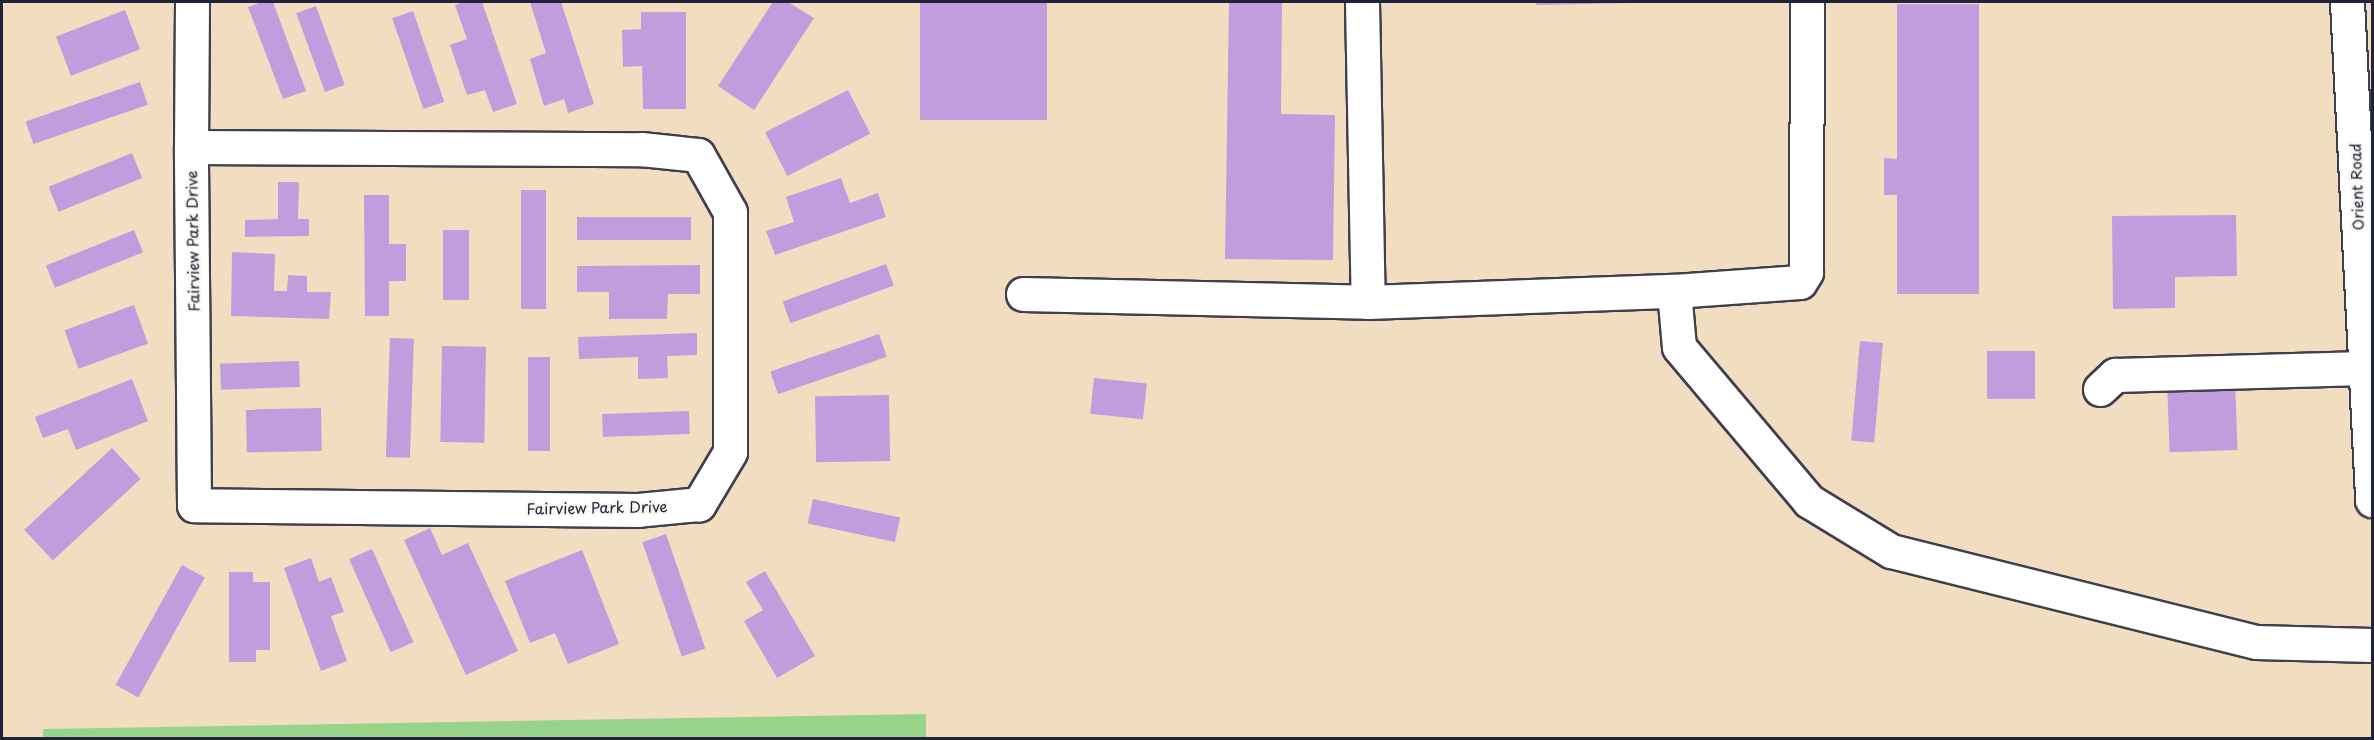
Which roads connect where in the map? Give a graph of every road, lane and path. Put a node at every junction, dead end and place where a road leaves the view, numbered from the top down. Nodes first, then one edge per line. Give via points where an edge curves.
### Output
1 (192, 2) edge
2 (1362, 2) edge
3 (1807, 2) edge
4 (2355, 9) edge
5 (191, 147) junction
6 (1674, 291) junction
7 (1023, 294) dead end
8 (1368, 302) junction
9 (2364, 368) junction
10 (2100, 389) dead end
11 (2373, 500) edge
12 (2373, 645) edge

1 - 5 street, Fairview Park Drive
2 - 8 street
3 - 6 street via 1806,272 1800,282
4 - 9 street, Orient Road
5 - 5 street, Fairview Park Drive via 194,505 638,510 699,504 730,452 730,212 698,155 641,149
6 - 8 street
6 - 12 street via 1679,347 1809,501 1891,551 2256,642
7 - 8 street
9 - 10 street via 2115,375
9 - 11 street, Orient Road

